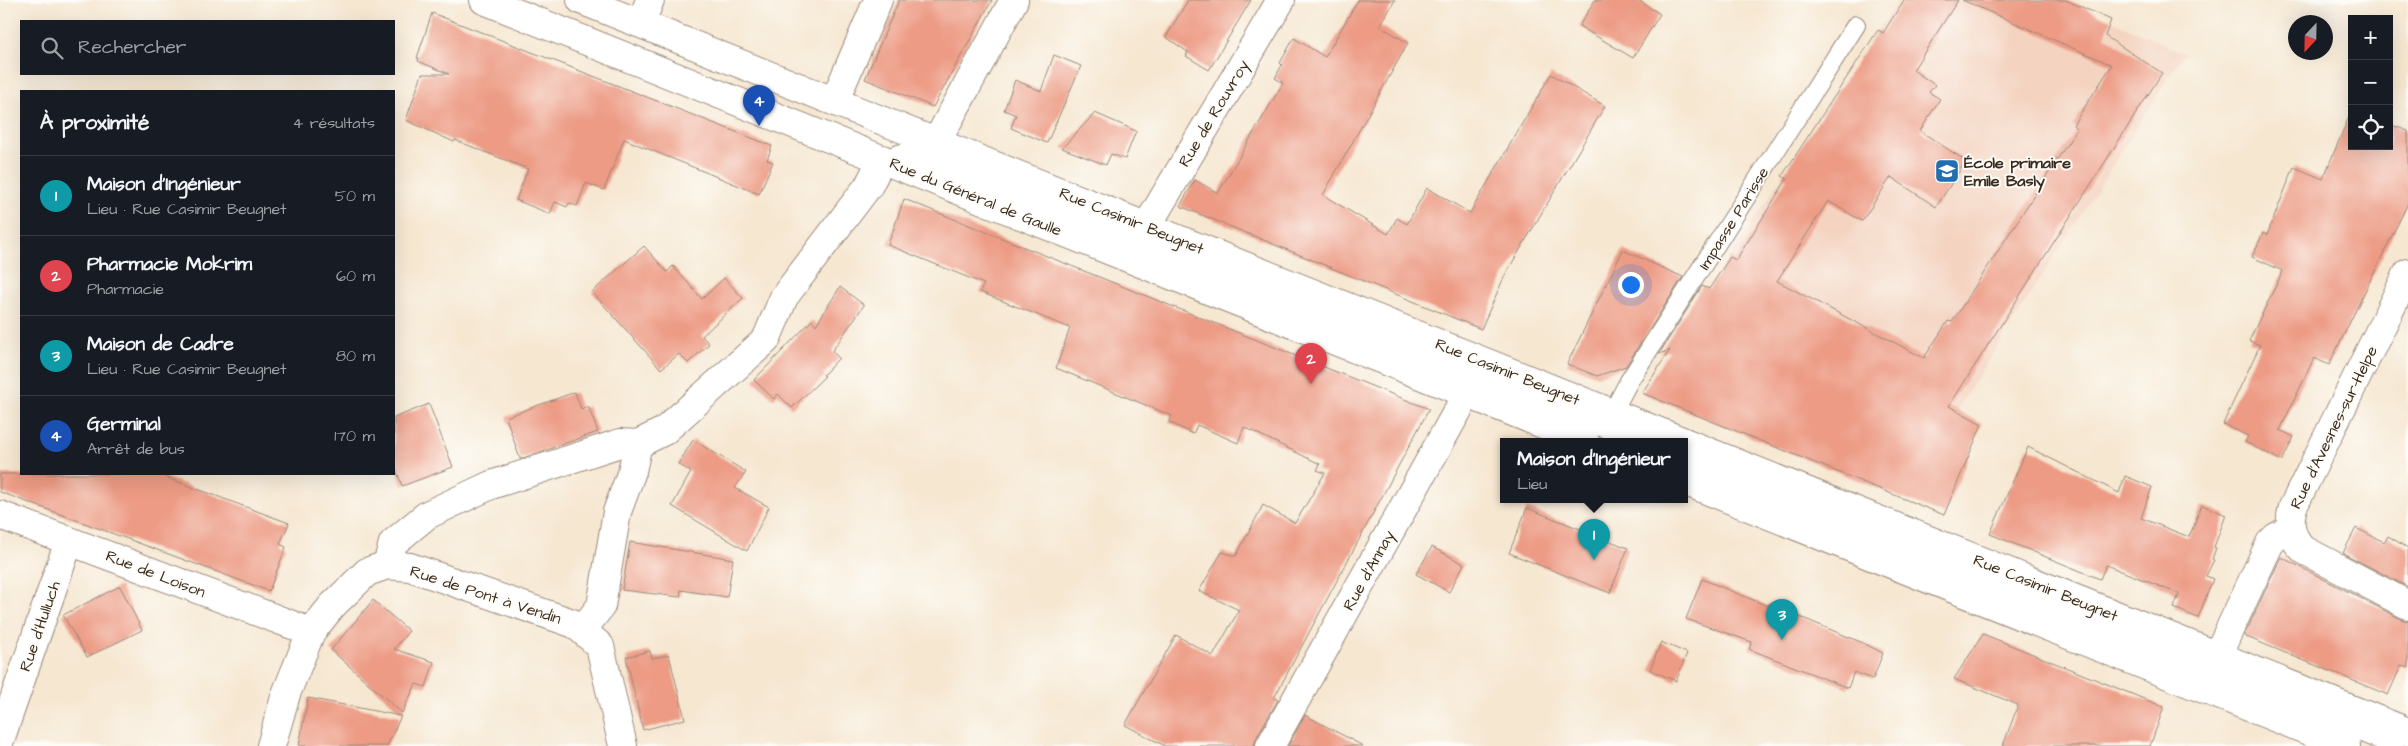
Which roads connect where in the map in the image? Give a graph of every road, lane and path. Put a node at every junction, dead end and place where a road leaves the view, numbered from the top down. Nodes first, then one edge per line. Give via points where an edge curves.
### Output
1 (484, 0) edge
2 (581, 0) edge
3 (878, 0) edge
4 (1014, 0) edge
5 (1281, 0) edge
6 (645, 12) edge
7 (1856, 25) dead end
8 (836, 100) junction
9 (937, 141) junction
10 (882, 158) junction
11 (1147, 226) junction
12 (2408, 273) edge
13 (1467, 394) junction
14 (1612, 413) junction
15 (1577, 438) edge
16 (1628, 438) edge
17 (1673, 438) edge
18 (638, 444) junction
19 (1688, 444) edge
20 (1688, 462) edge
21 (1688, 483) edge
22 (0, 515) edge
23 (2291, 529) junction
24 (69, 540) junction
25 (388, 565) junction
26 (2408, 606) edge
27 (583, 629) junction
28 (311, 632) junction
29 (2217, 656) junction
30 (2408, 732) edge
31 (0, 740) edge
32 (271, 746) edge
33 (623, 746) edge
34 (1270, 746) edge
35 (2346, 746) edge
36 (2394, 746) edge

1 - 10 main road, Rue du Général de Gaulle
2 - 6 main road, Rue Casimir Beugnet
3 - 8 main road
4 - 9 main road
5 - 11 main road, Rue de Rouvroy
6 - 8 main road, Rue Casimir Beugnet
7 - 14 lane, Impasse Parisse via 1629,381
8 - 9 main road, Rue Casimir Beugnet
9 - 11 main road, Rue Casimir Beugnet
10 - 13 main road, Rue du Général de Gaulle
10 - 16 lane via 908,151
10 - 18 main road, Rue de Pont à Vendin via 869,185 784,297 766,340 664,431
11 - 14 main road, Rue Casimir Beugnet
12 - 23 main road, Rue d'Avesnes-sur-Helpe via 2293,507
13 - 15 main road
13 - 34 main road, Rue d'Annay
14 - 17 main road, Rue Casimir Beugnet
18 - 25 main road, Rue de Pont à Vendin via 620,443 491,485 435,512 394,543
18 - 27 main road via 617,512 601,606
19 - 29 main road, Rue Casimir Beugnet
20 - 36 lane
21 - 35 main road
22 - 24 main road, Rue de Loison
23 - 26 main road via 2296,542 2304,550
23 - 29 main road, Rue d'Avesnes-sur-Helpe via 2270,542
24 - 28 main road, Rue de Loison
24 - 31 main road, Rue d'Hulluch
25 - 27 main road, Rue de Pont à Vendin via 410,567
25 - 28 main road, Rue de Pont à Vendin via 366,572
27 - 33 main road, Rue de Pont à Vendin via 600,646
28 - 32 main road, Rue de Pont à Vendin via 286,694
29 - 30 main road, Rue Casimir Beugnet

